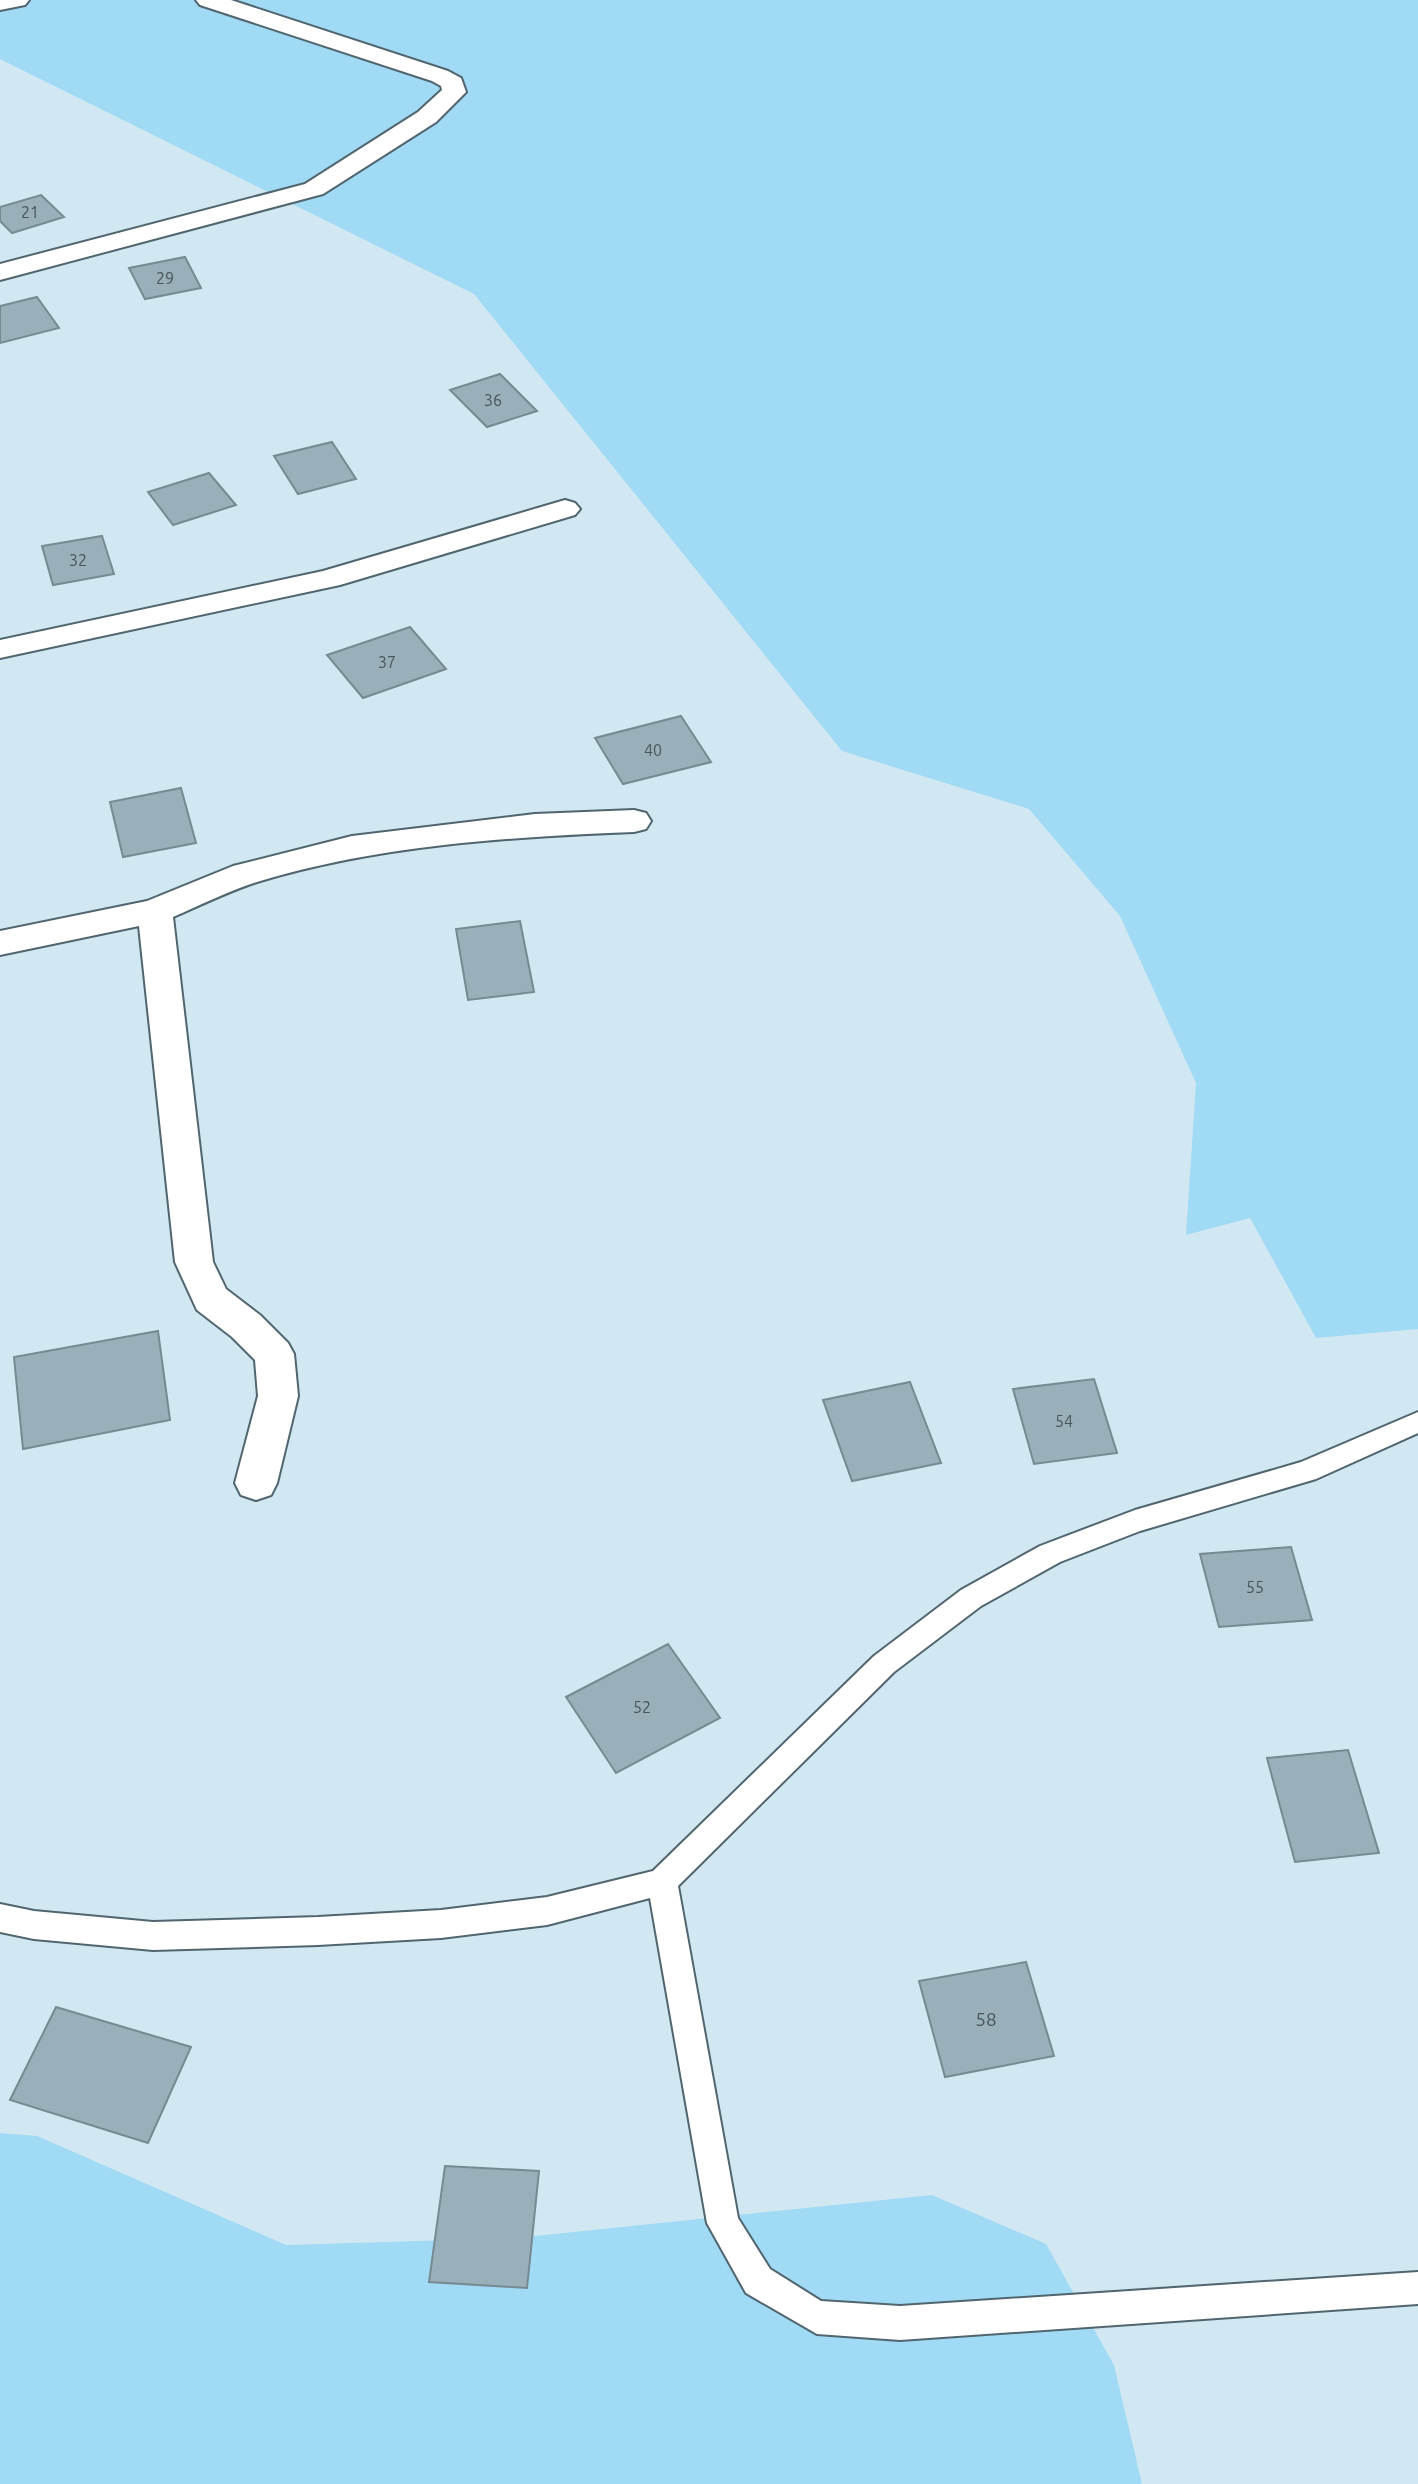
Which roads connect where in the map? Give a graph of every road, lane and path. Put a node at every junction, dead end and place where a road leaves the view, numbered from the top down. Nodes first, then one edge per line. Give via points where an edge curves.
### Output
1 (17, 0) edge
2 (208, 0) edge
3 (0, 3) edge
4 (0, 272) edge
5 (565, 509) dead end
6 (0, 649) edge
7 (634, 821) dead end
8 (155, 911) junction
9 (0, 943) edge
10 (1418, 1422) edge
11 (256, 1483) dead end
12 (662, 1882) junction
13 (0, 1918) edge
14 (1418, 2288) edge

1 - 3 street
2 - 4 street via 440,76 452,83 454,92 427,117 314,189
5 - 6 street via 329,579
7 - 8 street via 535,825 352,847 245,874
8 - 9 street
8 - 11 street via 194,1262 211,1298 274,1354 278,1396
10 - 12 lane via 1307,1471 1135,1521 1075,1544 971,1598 884,1664
12 - 13 lane via 547,1911 441,1924 318,1931 153,1936
12 - 14 lane via 723,2223 758,2281 817,2317 900,2323

